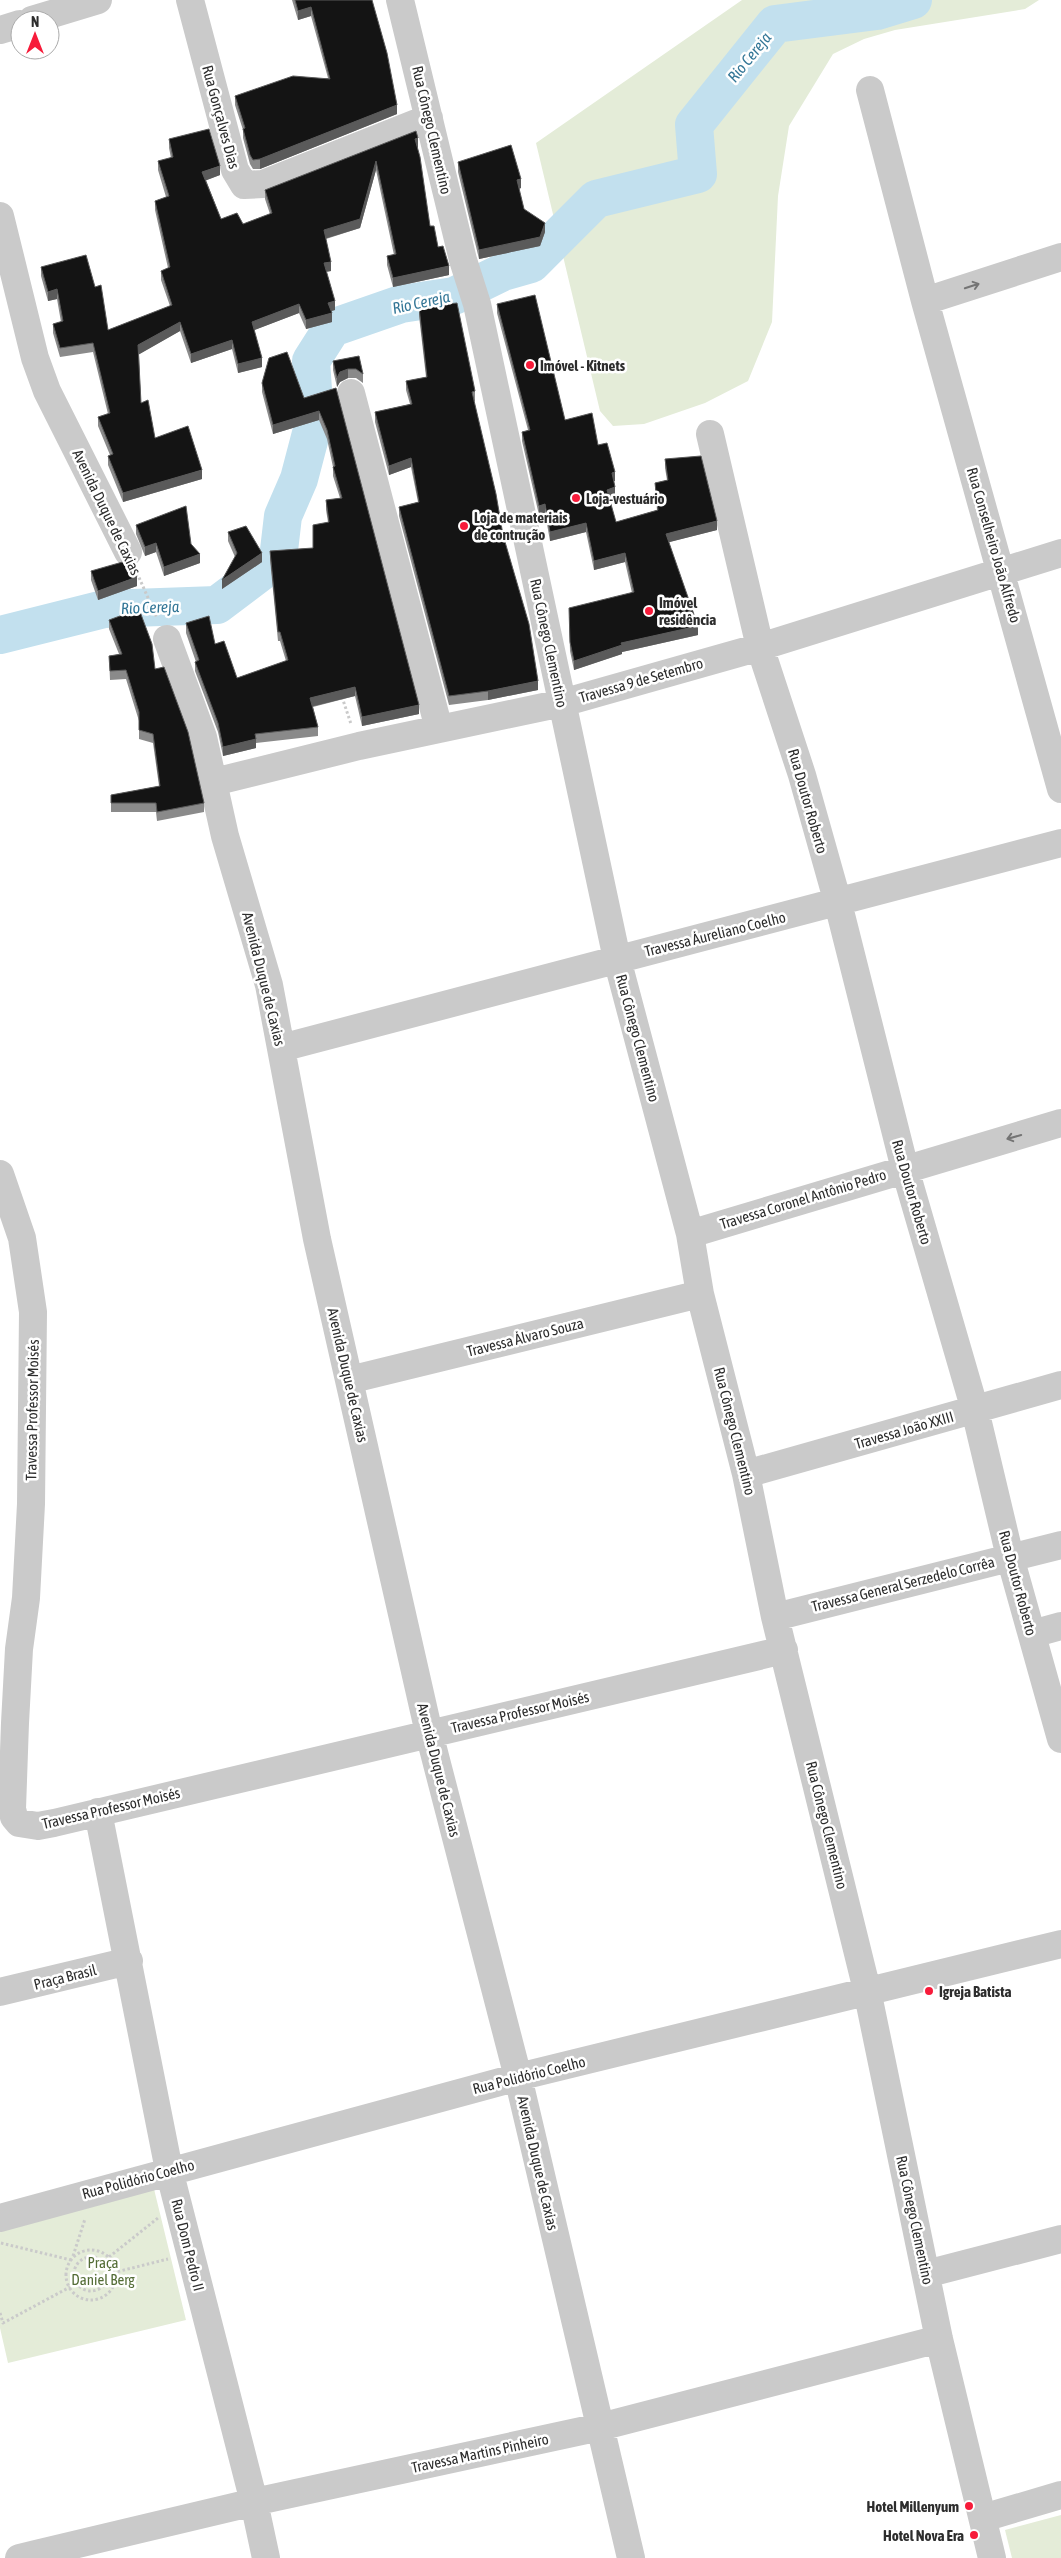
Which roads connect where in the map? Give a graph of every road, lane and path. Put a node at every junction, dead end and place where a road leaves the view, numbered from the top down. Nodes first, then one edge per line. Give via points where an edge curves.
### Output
1 (98, 0) edge
2 (190, 0) edge
3 (400, 0) edge
4 (60, 12) edge
5 (870, 90) dead end
6 (429, 118) junction
7 (0, 216) edge
8 (1061, 257) edge
9 (925, 302) junction
10 (351, 393) dead end
11 (710, 434) dead end
12 (128, 552) joint
13 (1061, 553) edge
14 (1002, 571) junction
15 (167, 639) joint
16 (760, 646) junction
17 (340, 690) edge
18 (562, 703) junction
19 (439, 729) junction
20 (359, 746) junction
21 (214, 782) junction
22 (1061, 788) edge
23 (1061, 843) edge
24 (838, 903) junction
25 (617, 958) junction
26 (281, 1048) junction
27 (1061, 1123) edge
28 (905, 1169) junction
29 (0, 1174) edge
30 (690, 1234) junction
31 (700, 1294) junction
32 (349, 1380) junction
33 (1061, 1385) edge
34 (975, 1410) junction
35 (746, 1474) junction
36 (1061, 1545) edge
37 (1010, 1557) junction
38 (775, 1617) junction
39 (1061, 1626) edge
40 (1032, 1634) junction
41 (784, 1650) junction
42 (429, 1733) junction
43 (1061, 1739) edge
44 (98, 1812) junction
45 (1061, 1944) edge
46 (129, 1961) junction
47 (867, 1990) junction
48 (0, 1992) edge
49 (518, 2078) junction
50 (169, 2170) junction
51 (164, 2212) dead end
52 (94, 2216) dead end
53 (0, 2218) edge
54 (85, 2218) junction
55 (75, 2220) dead end
56 (1061, 2239) edge
57 (0, 2243) edge
58 (190, 2251) junction
59 (110, 2256) junction
60 (72, 2258) junction
61 (116, 2272) junction
62 (108, 2274) junction
63 (926, 2274) junction
64 (70, 2287) junction
65 (0, 2313) edge
66 (939, 2338) junction
67 (600, 2427) junction
68 (1061, 2495) edge
69 (254, 2502) junction
70 (983, 2518) junction
71 (19, 2558) edge
72 (266, 2558) edge
73 (631, 2558) edge
74 (992, 2558) edge

1 - 4 street
2 - 6 street, Rua Gonçalves Dias via 235,170 244,185 262,184
3 - 6 street, Rua Cônego Clementino
5 - 9 street, Rua Conselheiro João Alfredo
6 - 18 street, Rua Cônego Clementino via 463,260 477,304
7 - 12 street, Avenida Duque de Caxias via 38,366 63,424
9 -> 8 street
9 - 14 street, Rua Conselheiro João Alfredo
10 - 19 street
11 - 16 street, Rua Doutor Roberto
12 - 15 path, Avenida Duque de Caxias
13 - 14 street, Travessa 9 de Setembro
14 - 16 street, Travessa 9 de Setembro
14 - 22 street, Rua Conselheiro João Alfredo
15 - 21 street, Avenida Duque de Caxias via 203,737
16 - 18 street, Travessa 9 de Setembro
16 - 24 street, Rua Doutor Roberto via 802,775
17 - 20 path
18 - 19 street, Travessa 9 de Setembro
18 - 25 street, Rua Cônego Clementino
19 - 20 street, Travessa 9 de Setembro
20 - 21 street, Travessa 9 de Setembro
21 - 26 street, Avenida Duque de Caxias via 225,836 269,985
23 - 24 street, Travessa Áureliano Coelho
24 - 25 street, Travessa Áureliano Coelho
24 - 28 street, Rua Doutor Roberto
25 - 26 street, Travessa Áureliano Coelho
25 - 30 street, Rua Cônego Clementino
26 - 32 street, Avenida Duque de Caxias via 316,1239
27 -> 28 street, Travessa Coronel Antônio Pedro
28 - 30 street, Travessa Coronel Antônio Pedro
28 - 34 street, Rua Doutor Roberto
29 - 44 street, Travessa Professor Moisés via 22,1238 33,1312 31,1504 14,1723 12,1809 19,1823 38,1826
30 - 31 street, Rua Cônego Clementino
31 - 32 street, Travessa Álvaro Souza
31 - 35 street, Rua Cônego Clementino
32 - 42 street, Avenida Duque de Caxias
33 - 34 street, Travessa João XXIII
34 - 35 street, Travessa João XXIII
34 - 37 street, Rua Doutor Roberto
35 - 38 street, Rua Cônego Clementino
36 - 37 street, Travessa General Serzedelo Corrêa
37 - 38 street, Travessa General Serzedelo Corrêa
37 - 40 street, Rua Doutor Roberto
38 - 41 street, Rua Cônego Clementino
39 - 40 street
40 - 43 street, Rua Doutor Roberto
41 - 42 street, Travessa Professor Moisés
41 - 47 street, Rua Cônego Clementino
42 - 44 street, Travessa Professor Moisés
42 - 49 street, Avenida Duque de Caxias
44 - 46 street, Rua Dom Pedro II
45 - 47 street, Rua Polidório Coelho
46 - 48 street, Praça Brasil
46 - 50 street, Rua Dom Pedro II
47 - 49 street, Rua Polidório Coelho
47 - 63 street, Rua Cônego Clementino
49 - 50 street, Rua Polidório Coelho
49 - 67 street, Avenida Duque de Caxias
50 - 53 street, Rua Polidório Coelho
50 - 58 street, Rua Dom Pedro II
51 - 59 path
52 - 54 path
54 - 55 path
54 - 60 path
56 - 63 street
57 - 60 path
58 - 61 path
58 - 69 street, Rua Dom Pedro II
59 - 60 path via 91,2249 80,2251
59 - 61 path
60 - 64 path via 64,2275
61 - 62 path
61 - 64 path via 110,2293 91,2301 72,2294
62 - 62 path via 103,2287 90,2292 78,2287 73,2274 78,2262 90,2256 103,2262
63 - 66 street, Rua Cônego Clementino
64 - 65 path via 2,2324
66 - 67 street, Travessa Martins Pinheiro
66 - 70 street, Rua Cônego Clementino
67 - 69 street, Travessa Martins Pinheiro
67 - 73 street, Avenida Duque de Caxias
68 - 70 street
69 - 71 street, Travessa Martins Pinheiro
69 - 72 street, Rua Dom Pedro II
70 - 74 street, Rua Cônego Clementino

